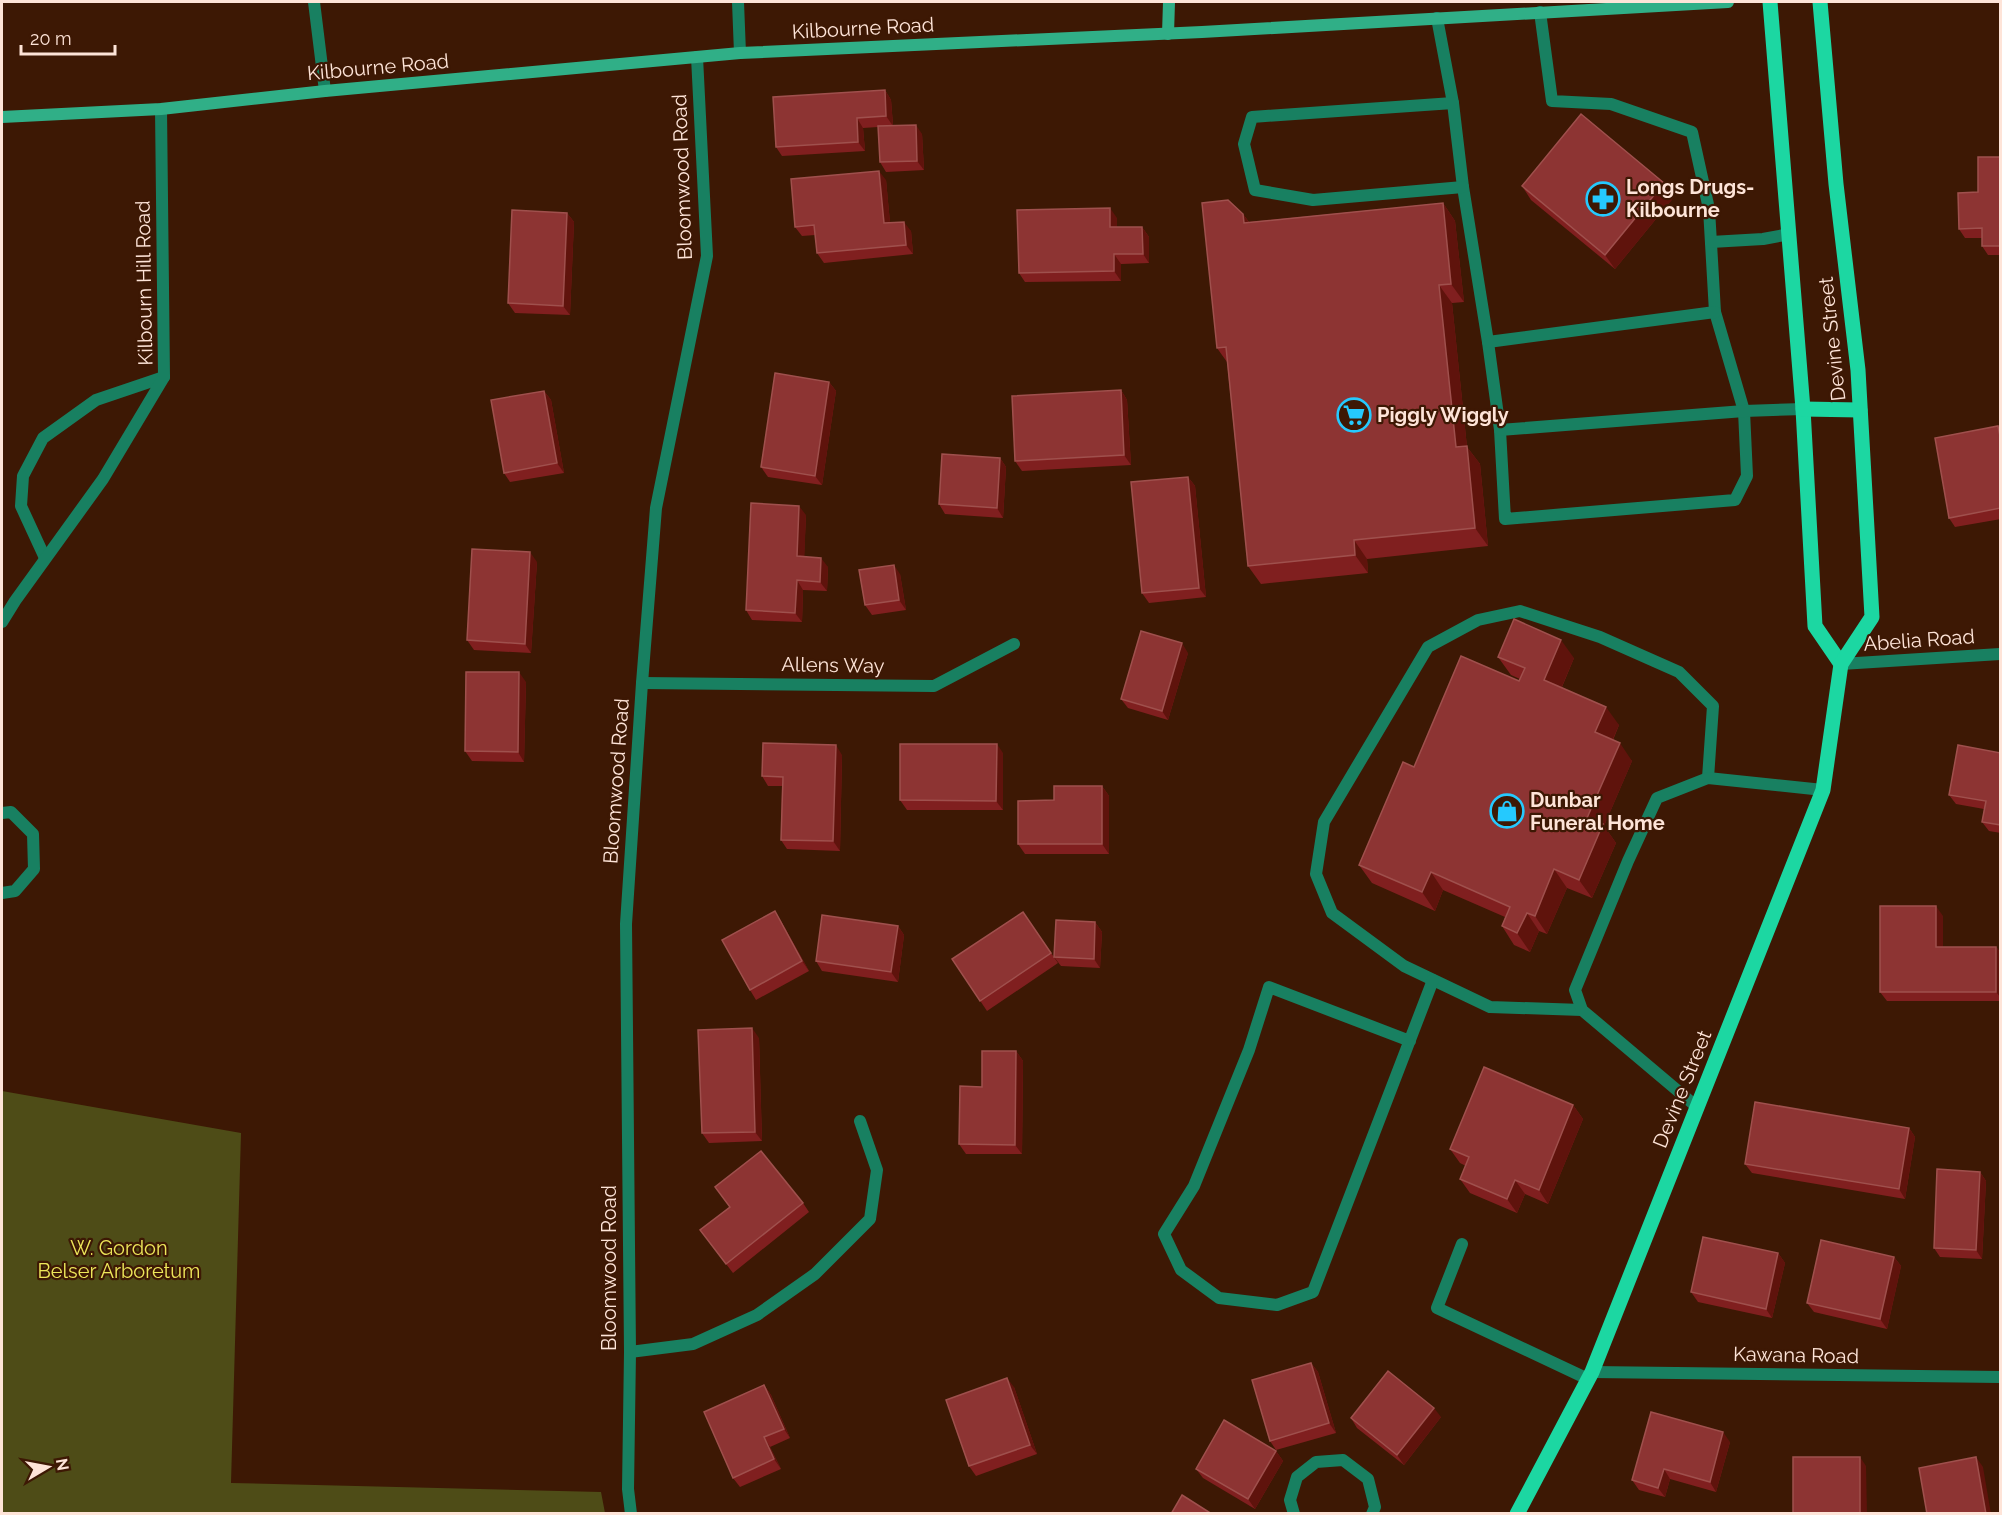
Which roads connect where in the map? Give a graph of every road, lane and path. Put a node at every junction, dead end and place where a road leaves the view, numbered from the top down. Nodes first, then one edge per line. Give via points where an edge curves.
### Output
1 (314, 2) edge
2 (738, 2) edge
3 (1169, 2) edge
4 (1728, 2) edge
5 (1770, 2) edge
6 (1820, 2) edge
7 (1617, 5) edge
8 (1540, 12) junction
9 (1437, 18) junction
10 (1168, 34) junction
11 (740, 53) junction
12 (698, 57) junction
13 (325, 91) junction
14 (1453, 103) junction
15 (161, 109) junction
16 (2, 117) edge
17 (1463, 188) junction
18 (1790, 234) junction
19 (1711, 242) junction
20 (1715, 312) junction
21 (1488, 342) junction
22 (164, 376) junction
23 (1803, 409) junction
24 (1860, 410) junction
25 (1744, 411) junction
26 (1500, 430) junction
27 (45, 558) junction
28 (2, 622) edge
29 (1014, 644) dead end
30 (2001, 654) edge
31 (1840, 664) junction
32 (642, 683) junction
33 (1708, 778) junction
34 (1823, 790) junction
35 (2, 813) edge
36 (2, 893) edge
37 (1433, 980) junction
38 (1582, 1010) junction
39 (1410, 1041) junction
40 (1697, 1107) junction
41 (860, 1120) dead end
42 (1462, 1244) dead end
43 (630, 1352) junction
44 (1590, 1376) junction
45 (2001, 1377) edge
46 (630, 1514) edge
47 (1294, 1514) edge
48 (1372, 1514) edge
49 (1517, 1514) edge

1 - 13 street
2 - 11 street
3 - 10 street
4 - 7 street, Kilbourne Road
5 - 18 main road, Devine Street
6 - 24 main road, Devine Street
7 - 8 street, Kilbourne Road
8 - 9 street, Kilbourne Road
8 - 19 street via 1552,100 1611,104 1692,132 1709,209
9 - 10 street, Kilbourne Road
9 - 14 street
10 - 11 street, Kilbourne Road
11 - 12 street, Kilbourne Road
12 - 13 street, Kilbourne Road
12 - 32 street, Bloomwood Road via 707,256 656,508
13 - 15 street, Kilbourne Road
14 - 17 street
14 - 17 street via 1251,117 1244,144 1255,190 1313,200
15 - 16 street, Kilbourne Road
15 - 22 street, Kilbourn Hill Road
17 - 21 street
18 - 19 street
18 - 23 main road, Devine Street
19 - 20 street
20 - 21 street
20 - 25 street
21 - 26 street
22 - 27 street, Kilbourn Hill Road via 103,479
22 - 27 street via 96,400 43,438 23,476 21,506
23 - 24 main road
23 - 25 street
23 - 31 main road, Devine Street via 1815,626
24 - 31 main road, Devine Street via 1872,618
25 - 26 street
25 - 26 street via 1747,476 1734,500 1505,519
27 - 28 street, Kilbourn Hill Road
29 - 32 street, Allens Way via 934,686
30 - 31 street, Abelia Road
31 - 34 main road, Devine Street
32 - 43 street, Bloomwood Road via 626,924
33 - 34 street
33 - 37 street via 1713,706 1679,672 1600,637 1520,611 1478,620 1428,647 1324,822 1316,874 1332,913 1404,966
33 - 38 street via 1657,798 1575,990
34 - 40 main road, Devine Street
35 - 36 street via 11,812 33,834 34,869 15,891
37 - 38 street via 1490,1007
37 - 39 street
38 - 40 street
39 - 39 street via 1313,1293 1277,1305 1219,1298 1182,1270 1164,1234 1194,1186 1249,1050 1269,987
40 - 44 main road, Devine Street
41 - 43 street via 877,1170 870,1219 815,1274 757,1315 693,1344
42 - 44 street via 1437,1308
43 - 46 street, Bloomwood Road
44 - 45 street, Kawana Road
44 - 49 main road, Devine Street
47 - 48 street via 1290,1500 1297,1477 1316,1462 1343,1460 1368,1479

